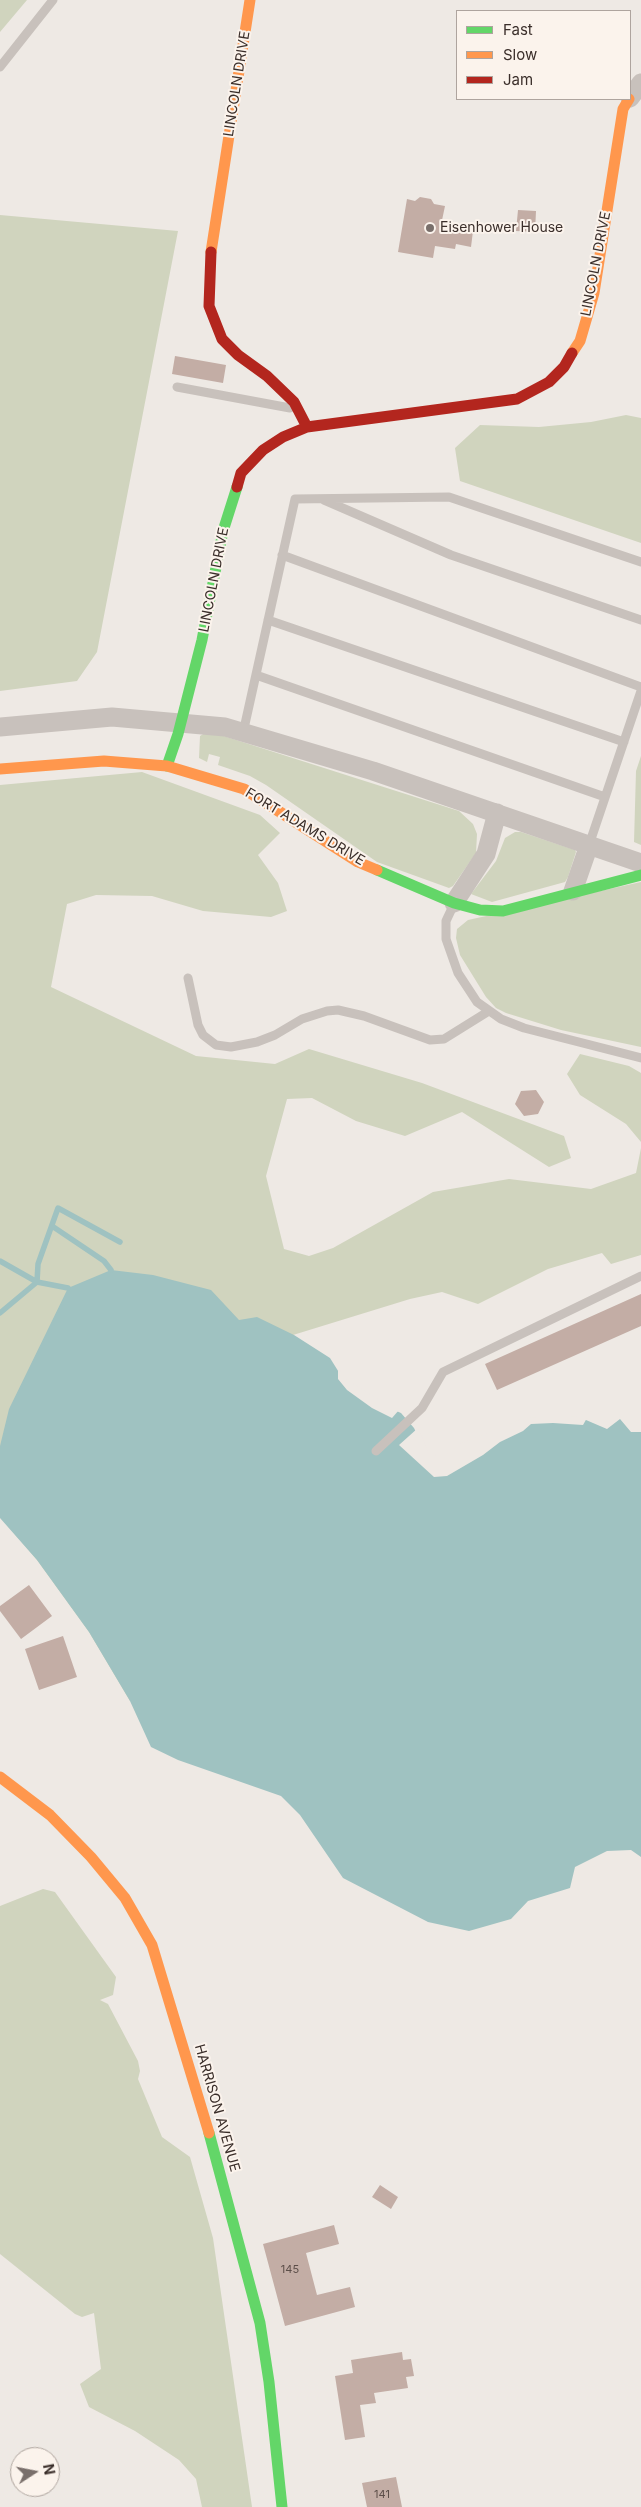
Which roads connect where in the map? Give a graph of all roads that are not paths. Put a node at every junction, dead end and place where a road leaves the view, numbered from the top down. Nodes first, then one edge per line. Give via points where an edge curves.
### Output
1 (53, 0) edge
2 (250, 0) edge
3 (0, 67) edge
4 (641, 83) edge
5 (631, 97) edge
6 (629, 100) edge
7 (177, 387) dead end
8 (300, 410) junction
9 (307, 427) junction
10 (322, 499) junction
11 (282, 555) junction
12 (641, 562) edge
13 (268, 620) junction
14 (641, 620) edge
15 (256, 675) junction
16 (641, 689) edge
17 (179, 723) junction
18 (0, 727) edge
19 (243, 732) junction
20 (624, 742) junction
21 (167, 766) junction
22 (0, 770) edge
23 (605, 797) junction
24 (497, 813) junction
25 (589, 845) junction
26 (641, 863) edge
27 (641, 876) edge
28 (573, 891) junction
29 (454, 904) junction
30 (188, 978) dead end
31 (488, 1011) junction
32 (641, 1058) edge
33 (641, 1276) edge
34 (376, 1451) dead end
35 (0, 1776) edge
36 (282, 2507) edge

1 - 3 lane
2 - 8 street, LINCOLN DRIVE via 212,243 209,300 217,330 226,344 267,376
4 - 5 street, LINCOLN DRIVE
6 - 9 street, LINCOLN DRIVE via 623,109 592,301 580,341 564,367 549,382 517,399
7 - 8 lane
8 - 9 street, LINCOLN DRIVE
9 - 17 street, LINCOLN DRIVE via 263,450 236,483 202,640
10 - 11 lane via 295,499
10 - 12 lane via 449,497
10 - 14 lane via 451,555
11 - 13 lane
11 - 16 lane
13 - 15 lane
13 - 20 lane
15 - 19 lane
15 - 23 lane
16 - 20 lane
17 - 18 street via 112,717
17 - 19 street
17 - 21 street, LINCOLN DRIVE
19 - 24 street
20 - 23 lane
21 - 22 street, FORT ADAMS DRIVE via 104,760
21 - 29 street, FORT ADAMS DRIVE via 244,789 358,862
23 - 25 lane
24 - 25 street
24 - 29 street via 486,854
25 - 26 street
25 - 28 street
27 - 28 street, FORT ADAMS DRIVE
28 - 29 street, FORT ADAMS DRIVE via 503,911
29 - 31 lane via 446,921 446,939 458,973 469,992
30 - 31 lane via 203,1035 209,1041 231,1047 257,1042 302,1019 327,1011 364,1016 430,1040 450,1036
31 - 32 lane via 524,1028
33 - 34 lane via 443,1372 422,1408
35 - 36 street, HARRISON AVENUE via 50,1815 91,1857 125,1898 152,1945 212,2141 260,2323

